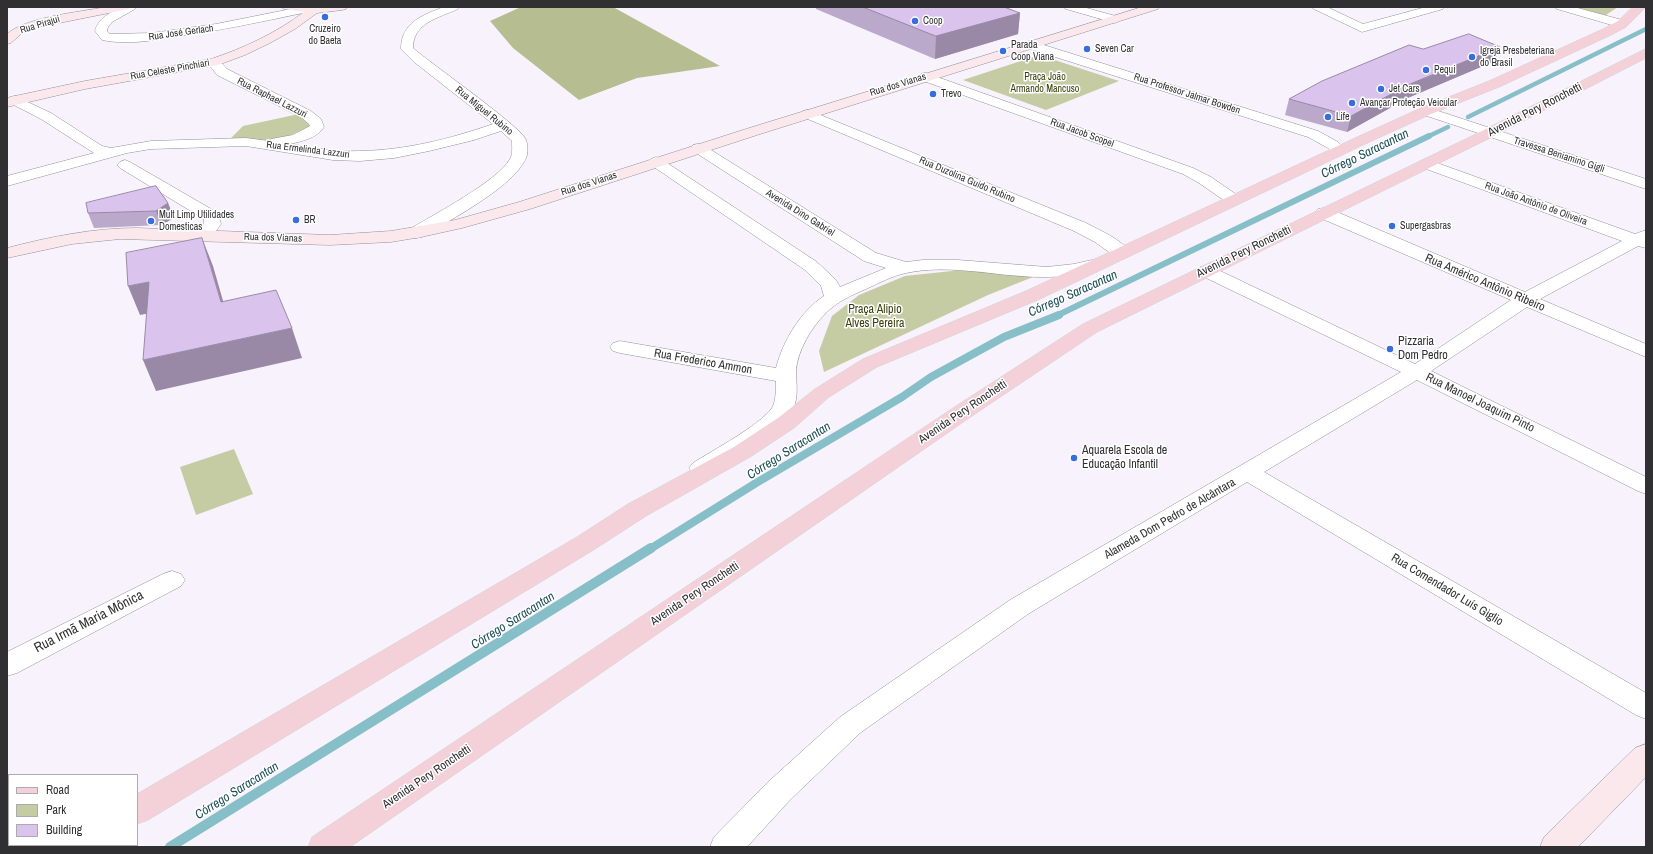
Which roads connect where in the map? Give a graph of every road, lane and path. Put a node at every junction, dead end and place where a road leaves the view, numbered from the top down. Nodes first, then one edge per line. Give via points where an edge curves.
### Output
1 (124, 7) edge
2 (131, 7) edge
3 (288, 7) edge
4 (342, 7) edge
5 (454, 7) edge
6 (1070, 7) edge
7 (1154, 7) edge
8 (1318, 7) edge
9 (1439, 7) edge
10 (1561, 7) edge
11 (1640, 7) edge
12 (309, 10) junction
13 (1115, 19) junction
14 (1622, 24) junction
15 (7, 40) edge
16 (1031, 45) junction
17 (1646, 53) edge
18 (213, 62) junction
19 (926, 76) junction
20 (10, 98) edge
21 (1426, 111) junction
22 (808, 114) junction
23 (503, 125) junction
24 (1491, 132) junction
25 (259, 144) junction
26 (698, 148) junction
27 (1339, 151) junction
28 (110, 153) junction
29 (656, 162) junction
30 (1426, 164) junction
31 (125, 165) dead end
32 (7, 181) edge
33 (1646, 184) edge
34 (1234, 200) junction
35 (1324, 213) junction
36 (416, 233) junction
37 (201, 235) junction
38 (1643, 239) edge
39 (7, 253) edge
40 (1113, 258) junction
41 (906, 268) junction
42 (1206, 270) junction
43 (834, 298) junction
44 (1524, 300) junction
45 (620, 347) dead end
46 (1646, 351) edge
47 (1416, 372) junction
48 (785, 376) junction
49 (1248, 472) junction
50 (1646, 486) edge
51 (637, 510) junction
52 (172, 580) dead end
53 (7, 665) edge
54 (1646, 707) edge
55 (1646, 757) edge
56 (138, 809) edge
57 (324, 847) edge
58 (726, 847) edge
59 (1556, 847) edge

1 - 15 street, Rua Pirajuí via 36,24 18,30
2 - 12 street, Rua José Gerlach via 104,22 100,31 115,38 152,37
3 - 12 street
4 - 12 street
5 - 23 street, Rua Miguel Rubino via 415,26 408,36 407,49
6 - 13 street
7 - 13 street, Rua dos Vianas
8 - 9 street via 1362,28
10 - 14 street
11 - 14 main road
12 - 18 street, Rua Celeste Pinchiari via 296,24 272,38
13 - 16 street, Rua dos Vianas
14 - 21 main road via 1494,84
16 - 19 street, Rua dos Vianas
16 - 27 street, Rua Professor Jalmar Bowden via 1313,134
17 - 24 main road, Avenida Pery Ronchetti
18 - 20 street, Rua Celeste Pinchiari
18 - 25 street, Rua Raphael Lazzuri via 222,72 306,114 316,122 317,127 303,136
19 - 22 street, Rua dos Vianas
19 - 34 street, Rua Jacob Scopel via 1188,171
20 - 28 street
21 - 24 street, Travessa Beniamino Gigli
21 - 27 main road
22 - 26 street, Rua dos Vianas
22 - 40 street, Rua Duzolina Guido Rubino via 1080,227 1101,238
23 - 25 street, Rua Ermelinda Lazzuri via 469,137 394,153 333,155
23 - 36 street, Rua Miguel Rubino via 519,140 519,158 505,175
24 - 30 main road, Avenida Pery Ronchetti
24 - 33 street, Travessa Beniamino Gigli
25 - 28 street, Rua Ermelinda Lazzuri via 246,142 152,145
26 - 29 street, Rua dos Vianas
26 - 41 street, Avenida Dino Gabriel via 866,254 882,262
27 - 34 main road
28 - 32 street, Rua Ermelinda Lazzuri
29 - 36 street, Rua dos Vianas via 487,216
29 - 43 street via 811,266 829,284
30 - 35 main road, Avenida Pery Ronchetti
30 - 38 street, Rua João Antônio de Oliveira
31 - 37 street via 212,216 213,224
34 - 40 main road
35 - 42 main road, Avenida Pery Ronchetti
35 - 44 street, Rua Américo Antônio Ribeiro
36 - 37 street, Rua dos Vianas via 358,238 289,239
37 - 39 street, Rua dos Vianas via 113,234
38 - 44 street, Alameda Dom Pedro de Alcântara
40 - 41 street via 1082,268 1048,272 963,266
40 - 51 main road via 1033,295 870,362 822,393 786,423 742,452
41 - 43 street via 875,277
42 - 47 street, Rua Manoel Joaquim Pinto
42 - 57 main road, Avenida Pery Ronchetti via 1104,320 1071,340 961,412
43 - 48 street via 818,310 804,327 792,349
44 - 46 street, Rua Américo Antônio Ribeiro
44 - 47 street, Alameda Dom Pedro de Alcântara
45 - 48 street, Rua Frederico Ammon
47 - 49 street, Alameda Dom Pedro de Alcântara
47 - 50 street, Rua Manoel Joaquim Pinto
48 - 51 street via 787,382 782,409 772,420
49 - 54 street, Rua Comendador Luís Giglio
49 - 58 street, Alameda Dom Pedro de Alcântara via 1019,607 850,725 779,791
51 - 56 main road via 586,543
52 - 53 street, Rua Irmã Maria Mônica
55 - 59 street

